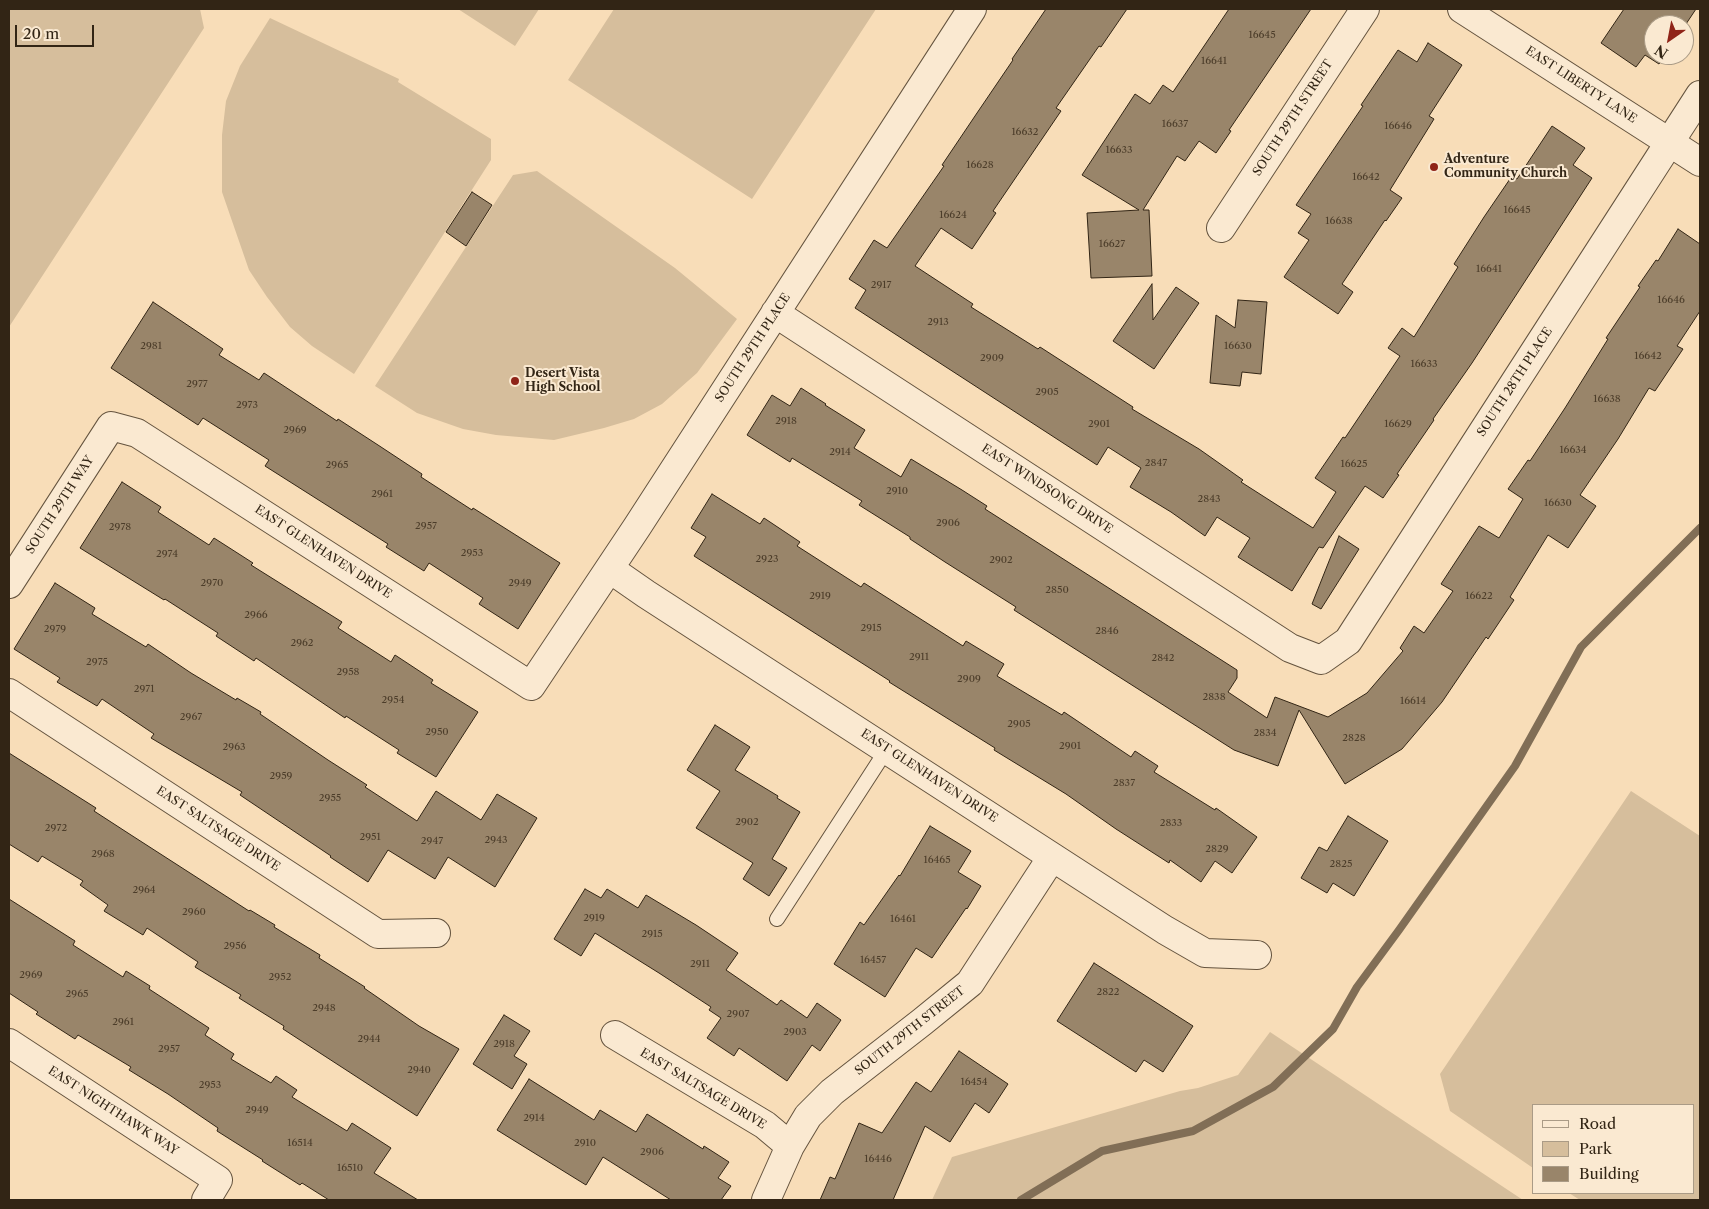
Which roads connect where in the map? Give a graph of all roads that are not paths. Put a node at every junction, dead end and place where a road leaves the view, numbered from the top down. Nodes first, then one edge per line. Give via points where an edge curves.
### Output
1 (972, 9) edge
2 (1365, 9) edge
3 (1462, 9) edge
4 (1700, 95) edge
5 (1670, 142) junction
6 (1700, 162) edge
7 (1221, 228) dead end
8 (775, 313) junction
9 (111, 426) joint
10 (610, 569) junction
11 (9, 584) edge
12 (1321, 660) joint
13 (531, 686) joint
14 (9, 693) edge
15 (888, 749) junction
16 (1052, 857) junction
17 (777, 919) dead end
18 (436, 932) dead end
19 (1257, 955) dead end
20 (615, 1035) dead end
21 (9, 1043) edge
22 (790, 1146) junction
23 (212, 1190) edge
24 (766, 1200) edge

1 - 8 street, SOUTH 29TH PLACE
2 - 7 street, SOUTH 29TH STREET
3 - 5 street, EAST LIBERTY LANE
4 - 5 street, SOUTH 28TH PLACE
5 - 6 street, EAST LIBERTY LANE
5 - 12 street, SOUTH 28TH PLACE via 1348,640
8 - 10 street, SOUTH 29TH PLACE
8 - 12 street, EAST WINDSONG DRIVE via 1290,648
9 - 11 street, SOUTH 29TH WAY
9 - 13 street, EAST GLENHAVEN DRIVE via 138,433
10 - 13 street, SOUTH 29TH PLACE
10 - 15 street, EAST GLENHAVEN DRIVE
14 - 18 street, EAST SALTSAGE DRIVE via 378,934
15 - 16 street, EAST GLENHAVEN DRIVE
15 - 17 lane
16 - 19 street, EAST GLENHAVEN DRIVE via 1205,953
16 - 22 street, SOUTH 29TH STREET via 970,983 832,1092 808,1116
20 - 22 street, EAST SALTSAGE DRIVE via 764,1125
21 - 23 street, EAST NIGHTHAWK WAY
22 - 24 street, SOUTH 29TH STREET

